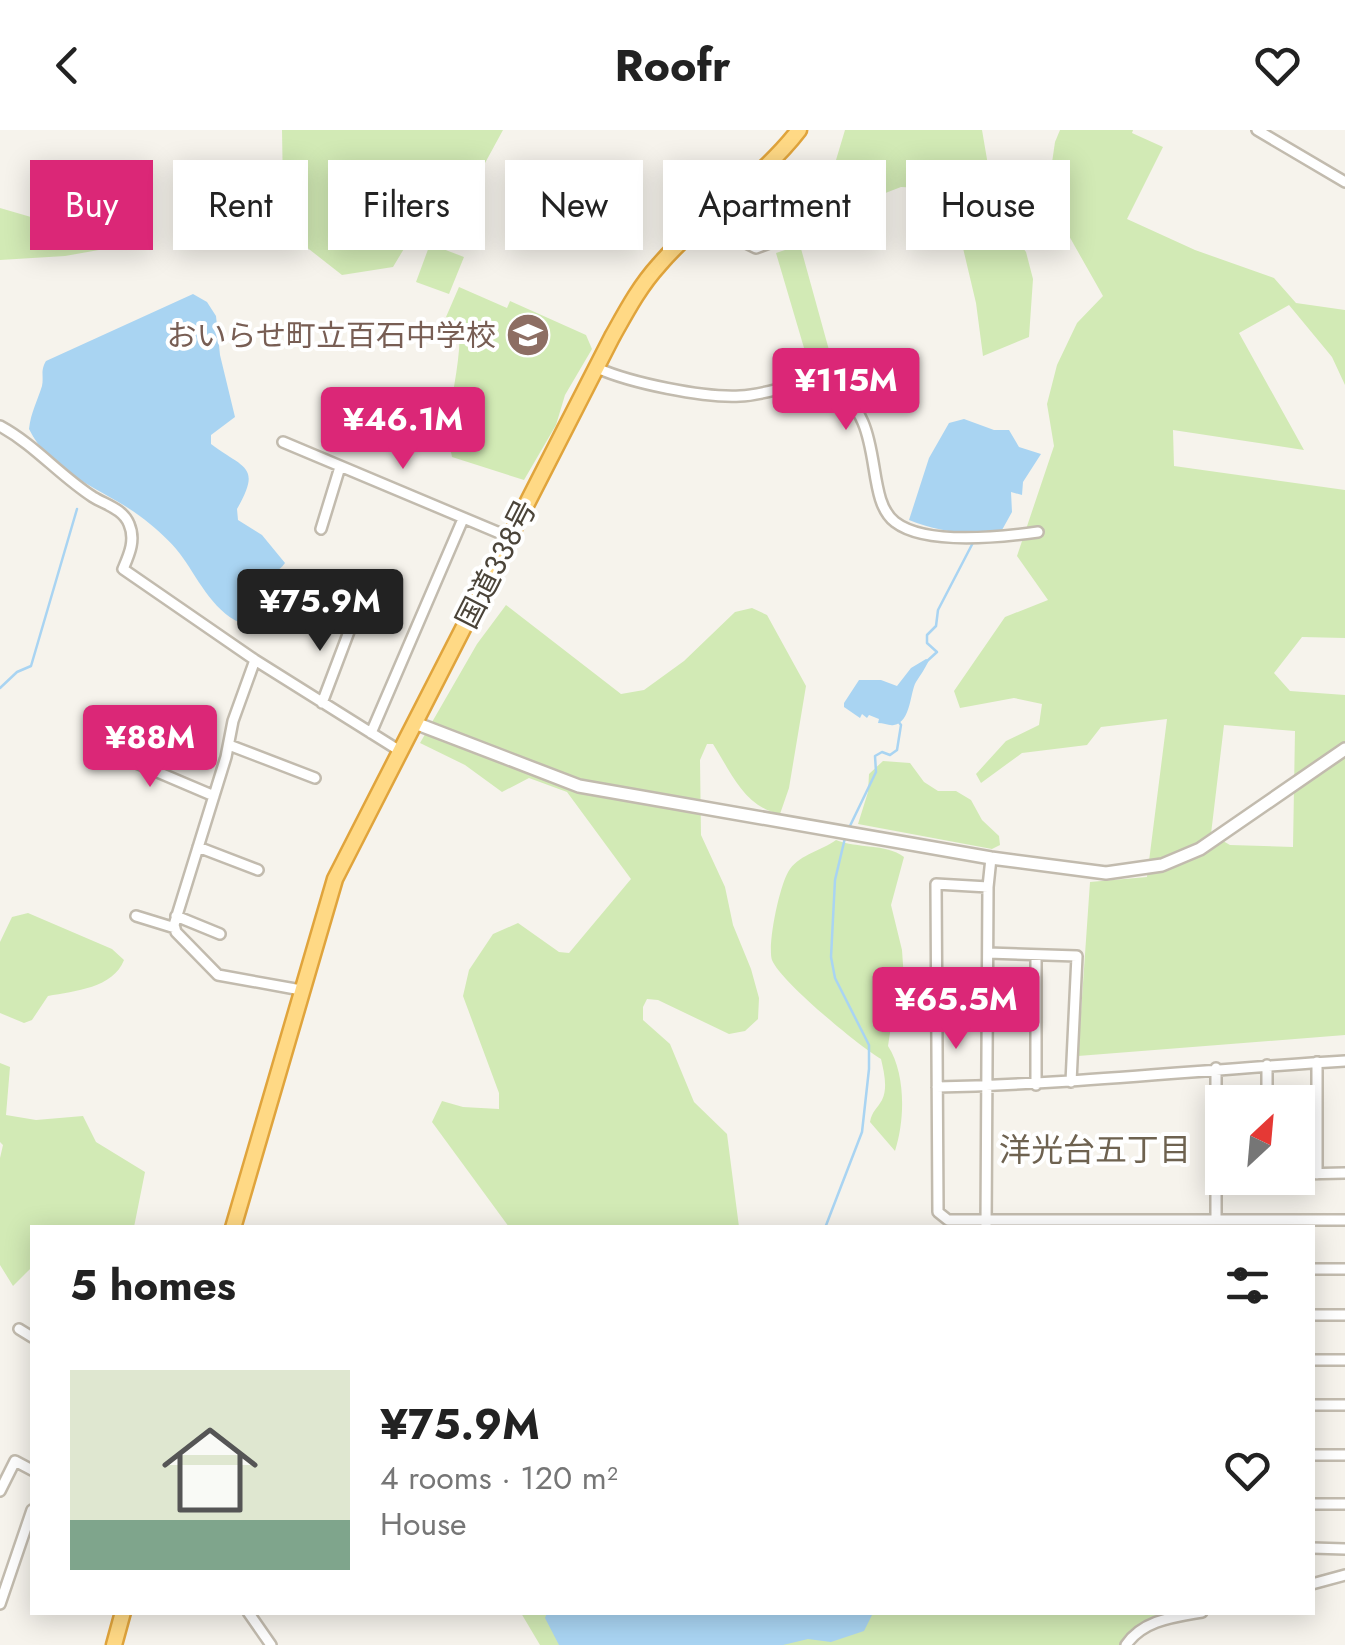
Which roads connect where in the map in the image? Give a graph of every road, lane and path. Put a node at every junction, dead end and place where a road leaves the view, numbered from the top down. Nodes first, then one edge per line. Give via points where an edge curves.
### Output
1 (799, 130) edge
2 (1257, 130) edge
3 (773, 160) edge
4 (1345, 182) edge
5 (676, 250) edge
6 (597, 368) junction
7 (0, 426) edge
8 (284, 442) dead end
9 (340, 468) junction
10 (463, 519) junction
11 (321, 529) dead end
12 (1038, 532) dead end
13 (509, 538) junction
14 (312, 608) dead end
15 (255, 660) junction
16 (322, 703) junction
17 (415, 723) junction
18 (370, 733) junction
19 (229, 746) junction
20 (101, 748) dead end
21 (1345, 749) edge
22 (400, 751) junction
23 (315, 778) dead end
24 (214, 796) junction
25 (198, 847) junction
26 (991, 858) junction
27 (258, 870) dead end
28 (988, 887) junction
29 (136, 916) dead end
30 (176, 916) junction
31 (175, 928) junction
32 (220, 934) dead end
33 (988, 953) junction
34 (1036, 955) junction
35 (300, 990) junction
36 (1345, 1061) edge
37 (1317, 1062) junction
38 (1267, 1065) junction
39 (1216, 1068) junction
40 (1071, 1082) junction
41 (1036, 1085) junction
42 (1217, 1085) edge
43 (1267, 1085) edge
44 (986, 1086) junction
45 (937, 1087) junction
46 (1345, 1173) edge
47 (1316, 1174) joint
48 (1218, 1195) edge
49 (1216, 1220) junction
50 (1345, 1220) edge
51 (986, 1223) edge
52 (1127, 1224) edge
53 (1280, 1224) edge
54 (234, 1225) edge
55 (1345, 1269) edge
56 (1315, 1270) edge
57 (1315, 1315) edge
58 (1345, 1315) edge
59 (19, 1329) dead end
60 (30, 1336) edge
61 (1315, 1360) edge
62 (1345, 1360) edge
63 (1315, 1405) edge
64 (1345, 1406) edge
65 (1315, 1454) edge
66 (1345, 1455) edge
67 (30, 1469) edge
68 (0, 1490) edge
69 (1315, 1504) edge
70 (1345, 1504) edge
71 (30, 1516) edge
72 (1315, 1548) edge
73 (1345, 1548) edge
74 (1345, 1575) edge
75 (1315, 1583) edge
76 (0, 1604) edge
77 (122, 1615) edge
78 (250, 1615) edge
79 (1177, 1615) edge
80 (114, 1645) edge
81 (271, 1645) edge
82 (1126, 1645) edge

1 - 3 highway, 国道338号
2 - 4 street
5 - 6 highway, 国道338号 via 643,284
6 - 12 street via 716,396 798,384 834,390 864,423 886,512 897,524 969,539
6 - 13 highway, 国道338号
7 - 15 street via 128,520 131,548 122,569
8 - 9 street
9 - 10 street
9 - 11 street
10 - 13 street
10 - 18 street
13 - 17 highway, 国道338号
14 - 16 street via 353,621
15 - 16 street
15 - 19 street
16 - 18 street
17 - 22 highway, 国道338号
17 - 26 street via 579,786
18 - 22 street
19 - 23 street
19 - 24 street
20 - 24 street
21 - 26 street via 1200,849 1162,864 1092,872
22 - 35 highway, 国道338号 via 334,879
24 - 25 street
25 - 27 street
25 - 30 street
26 - 28 street
28 - 33 street
28 - 45 street via 936,884
29 - 31 street
30 - 31 street
30 - 32 street
31 - 35 street via 218,976
33 - 34 street
33 - 44 street
34 - 40 street via 1078,956
34 - 41 street
35 - 54 highway, 国道338号
36 - 37 street
37 - 38 street
37 - 47 street
38 - 39 street
38 - 43 street
39 - 40 street
39 - 42 street
40 - 41 street
41 - 44 street
44 - 45 street
44 - 51 street
45 - 51 street via 938,1212 948,1220
46 - 47 street
48 - 49 street
49 - 52 street
49 - 53 street
50 - 53 street
51 - 52 street
55 - 56 street
57 - 58 street
59 - 60 street
61 - 62 street
63 - 64 street
65 - 66 street
67 - 68 street via 15,1461
69 - 70 street
71 - 76 street
72 - 73 street
74 - 75 street
77 - 80 highway
78 - 81 street
79 - 82 street via 1136,1633

